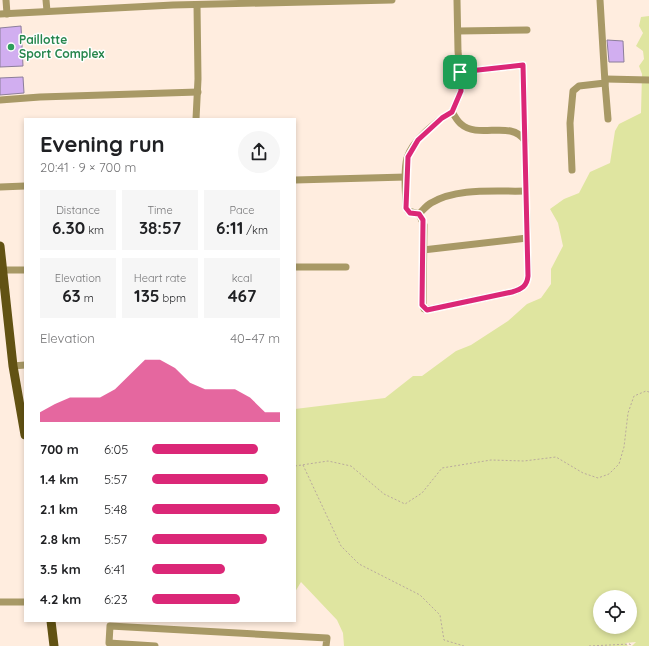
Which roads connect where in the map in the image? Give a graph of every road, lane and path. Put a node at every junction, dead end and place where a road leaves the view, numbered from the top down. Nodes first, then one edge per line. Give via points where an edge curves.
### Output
1 (6, 0) edge
2 (46, 0) edge
3 (392, 0) edge
4 (458, 0) edge
5 (600, 0) edge
6 (298, 1) edge
7 (217, 2) edge
8 (197, 5) junction
9 (47, 12) junction
10 (4, 14) edge
11 (527, 30) dead end
12 (458, 31) junction
13 (460, 72) junction
14 (649, 80) edge
15 (606, 81) junction
16 (198, 92) junction
17 (0, 100) edge
18 (452, 112) junction
19 (196, 118) edge
20 (608, 119) dead end
21 (525, 141) junction
22 (572, 170) dead end
23 (406, 177) junction
24 (296, 180) edge
25 (24, 186) edge
26 (0, 187) edge
27 (526, 191) junction
28 (419, 214) junction
29 (527, 238) junction
30 (0, 246) edge
31 (423, 250) junction
32 (296, 267) edge
33 (346, 267) dead end
34 (3, 270) junction
35 (24, 270) edge
36 (13, 366) junction
37 (24, 366) edge
38 (649, 392) edge
39 (24, 429) edge
40 (303, 465) junction
41 (296, 466) edge
42 (0, 602) edge
43 (24, 602) edge
44 (51, 622) edge
45 (54, 646) edge
46 (155, 646) edge
47 (326, 646) edge
48 (464, 646) edge
49 (589, 646) edge
50 (631, 646) edge

1 - 10 street
2 - 9 street
3 - 6 street
4 - 12 street
5 - 15 street
6 - 7 street
7 - 8 street
8 - 9 street
8 - 16 street
9 - 10 street
11 - 12 street
12 - 13 street
13 - 18 street via 461,91
13 - 21 street via 523,65
14 - 15 street
15 - 20 street
15 - 22 street via 579,86 574,91 570,123
16 - 17 street via 47,96
16 - 19 street
18 - 21 street via 460,124 467,128 513,131
18 - 23 street via 418,140 408,157
21 - 27 street
23 - 24 street
23 - 28 street via 406,208 410,213
25 - 26 street
27 - 28 street via 445,196
27 - 29 street
28 - 31 street via 424,225
29 - 31 street
29 - 31 street via 528,276 524,287 512,292 427,310 422,305
30 - 34 main road
32 - 33 street
34 - 35 street
34 - 36 main road
36 - 37 street
36 - 39 main road
38 - 40 path via 634,396 628,413 619,464 609,474 598,478 556,457 524,462 491,460 442,468 422,493 405,504 384,494 351,466 328,461
40 - 41 path
40 - 48 path via 341,546 359,564 420,595 440,615 444,640
42 - 43 street
44 - 45 main road
46 - 47 street via 109,643 110,626 327,638
49 - 50 path

